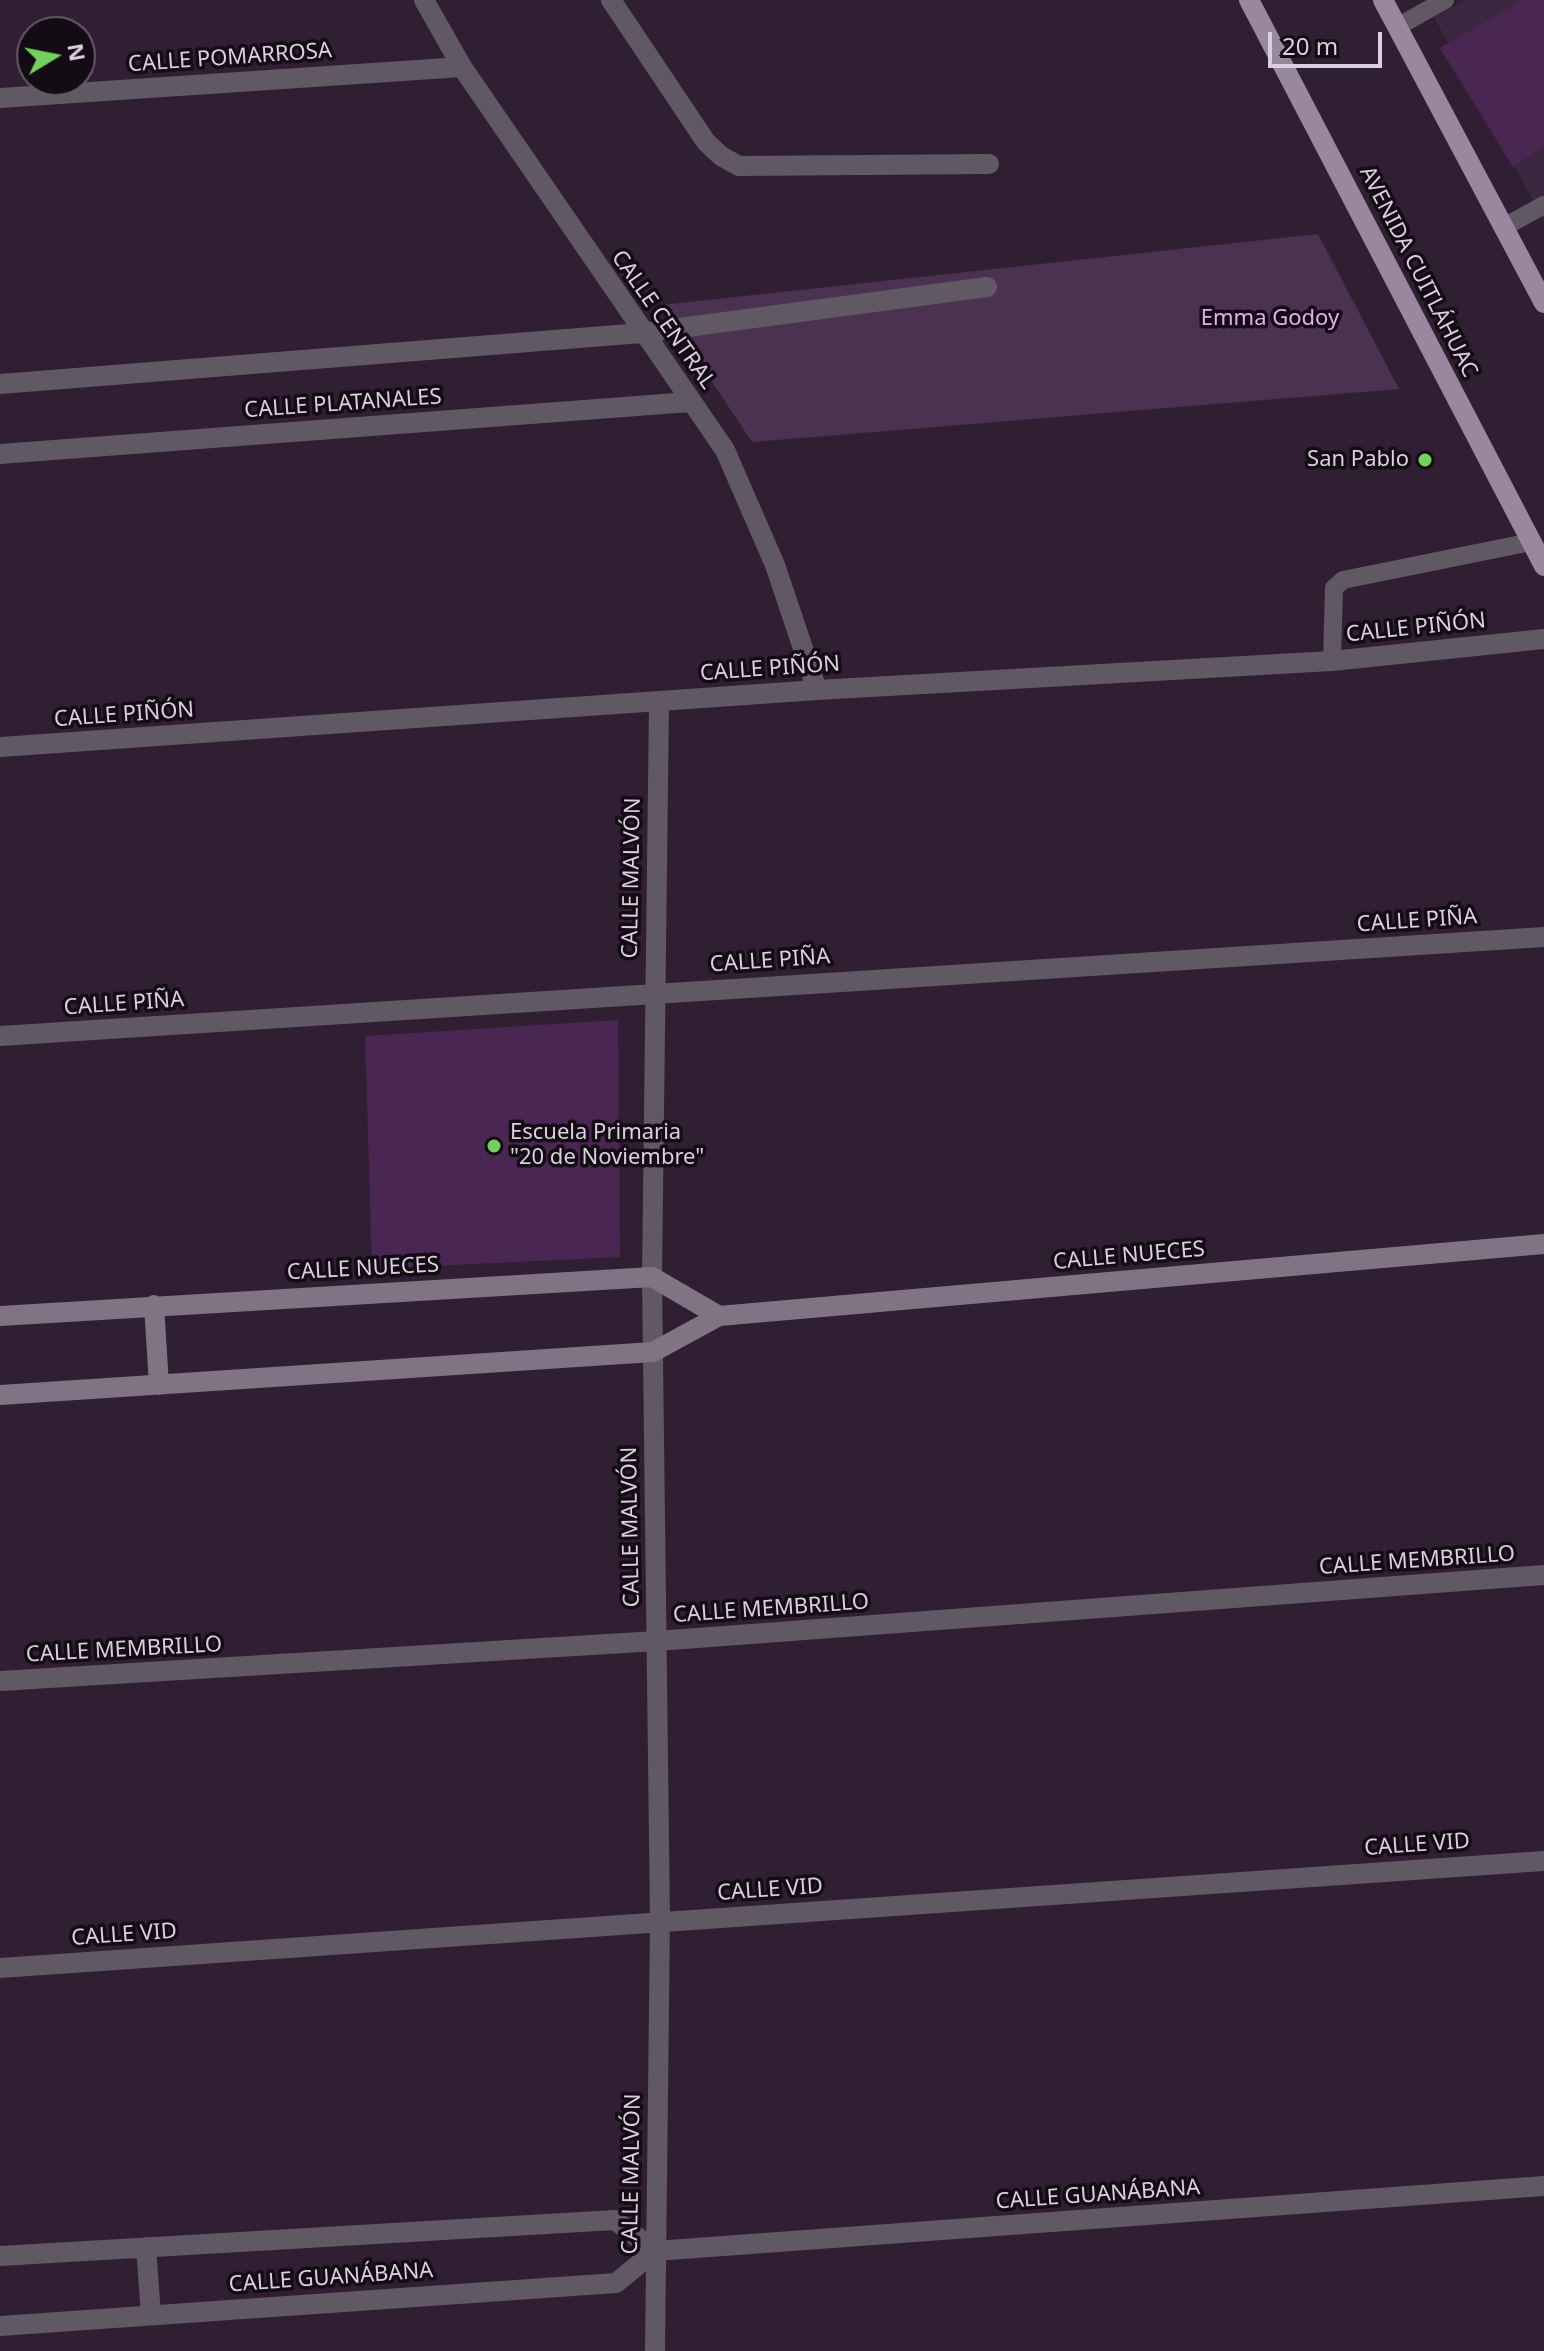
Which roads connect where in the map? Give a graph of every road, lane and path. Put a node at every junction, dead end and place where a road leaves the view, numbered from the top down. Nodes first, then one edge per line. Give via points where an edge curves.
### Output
1 (424, 0) edge
2 (611, 0) edge
3 (1249, 0) edge
4 (1383, 0) edge
5 (1445, 0) edge
6 (1397, 27) junction
7 (462, 67) junction
8 (0, 98) edge
9 (989, 164) dead end
10 (1544, 205) edge
11 (1504, 227) junction
12 (987, 287) dead end
13 (1544, 303) edge
14 (642, 333) junction
15 (0, 384) edge
16 (690, 402) junction
17 (0, 454) edge
18 (1531, 542) junction
19 (1544, 566) edge
20 (1544, 639) edge
21 (1332, 661) junction
22 (817, 690) junction
23 (659, 702) junction
24 (0, 747) edge
25 (1544, 937) edge
26 (654, 993) junction
27 (0, 1036) edge
28 (1544, 1244) edge
29 (652, 1277) junction
30 (154, 1305) junction
31 (0, 1316) edge
32 (719, 1316) junction
33 (653, 1352) junction
34 (159, 1385) junction
35 (0, 1395) edge
36 (1544, 1575) edge
37 (657, 1641) junction
38 (0, 1681) edge
39 (1544, 1861) edge
40 (660, 1921) junction
41 (0, 1968) edge
42 (1544, 2186) edge
43 (146, 2247) junction
44 (655, 2251) junction
45 (0, 2256) edge
46 (151, 2315) junction
47 (0, 2326) edge
48 (655, 2351) edge

1 - 7 street, CALLE CENTRAL
2 - 9 street via 706,142 739,166
3 - 18 main road, AVENIDA CUITLÁHUAC
4 - 6 main road
5 - 6 lane
6 - 11 main road
7 - 8 street, CALLE POMARROSA
7 - 14 street, CALLE CENTRAL
10 - 11 lane
11 - 13 main road
12 - 14 street
14 - 15 street
14 - 16 street, CALLE CENTRAL
16 - 17 street, CALLE PLATANALES
16 - 22 street, CALLE CENTRAL via 725,450 775,565
18 - 19 main road, AVENIDA CUITLÁHUAC
18 - 21 lane via 1343,580 1334,588
20 - 21 street, CALLE PIÑÓN
21 - 22 street, CALLE PIÑÓN
22 - 23 street, CALLE PIÑÓN
23 - 24 street, CALLE PIÑÓN
23 - 26 street, CALLE MALVÓN
25 - 26 street, CALLE PIÑA
26 - 27 street, CALLE PIÑA
26 - 29 street, CALLE MALVÓN
28 - 32 street, CALLE NUECES
29 - 30 street, CALLE NUECES
29 - 32 street
29 - 33 street, CALLE MALVÓN
30 - 31 street, CALLE NUECES
30 - 34 street
32 - 33 street, CALLE NUECES
33 - 34 street, CALLE NUECES
33 - 37 street, CALLE MALVÓN
34 - 35 street, CALLE NUECES
36 - 37 street, CALLE MEMBRILLO
37 - 38 street, CALLE MEMBRILLO
37 - 40 street, CALLE MALVÓN
39 - 40 street, CALLE VID
40 - 41 street, CALLE VID
40 - 44 street, CALLE MALVÓN
42 - 44 street, CALLE GUANÁBANA
43 - 44 street, CALLE GUANÁBANA via 615,2220
43 - 45 street, CALLE GUANÁBANA
43 - 46 street
44 - 46 street, CALLE GUANÁBANA via 616,2283
44 - 48 street, CALLE MALVÓN
46 - 47 street, CALLE GUANÁBANA

